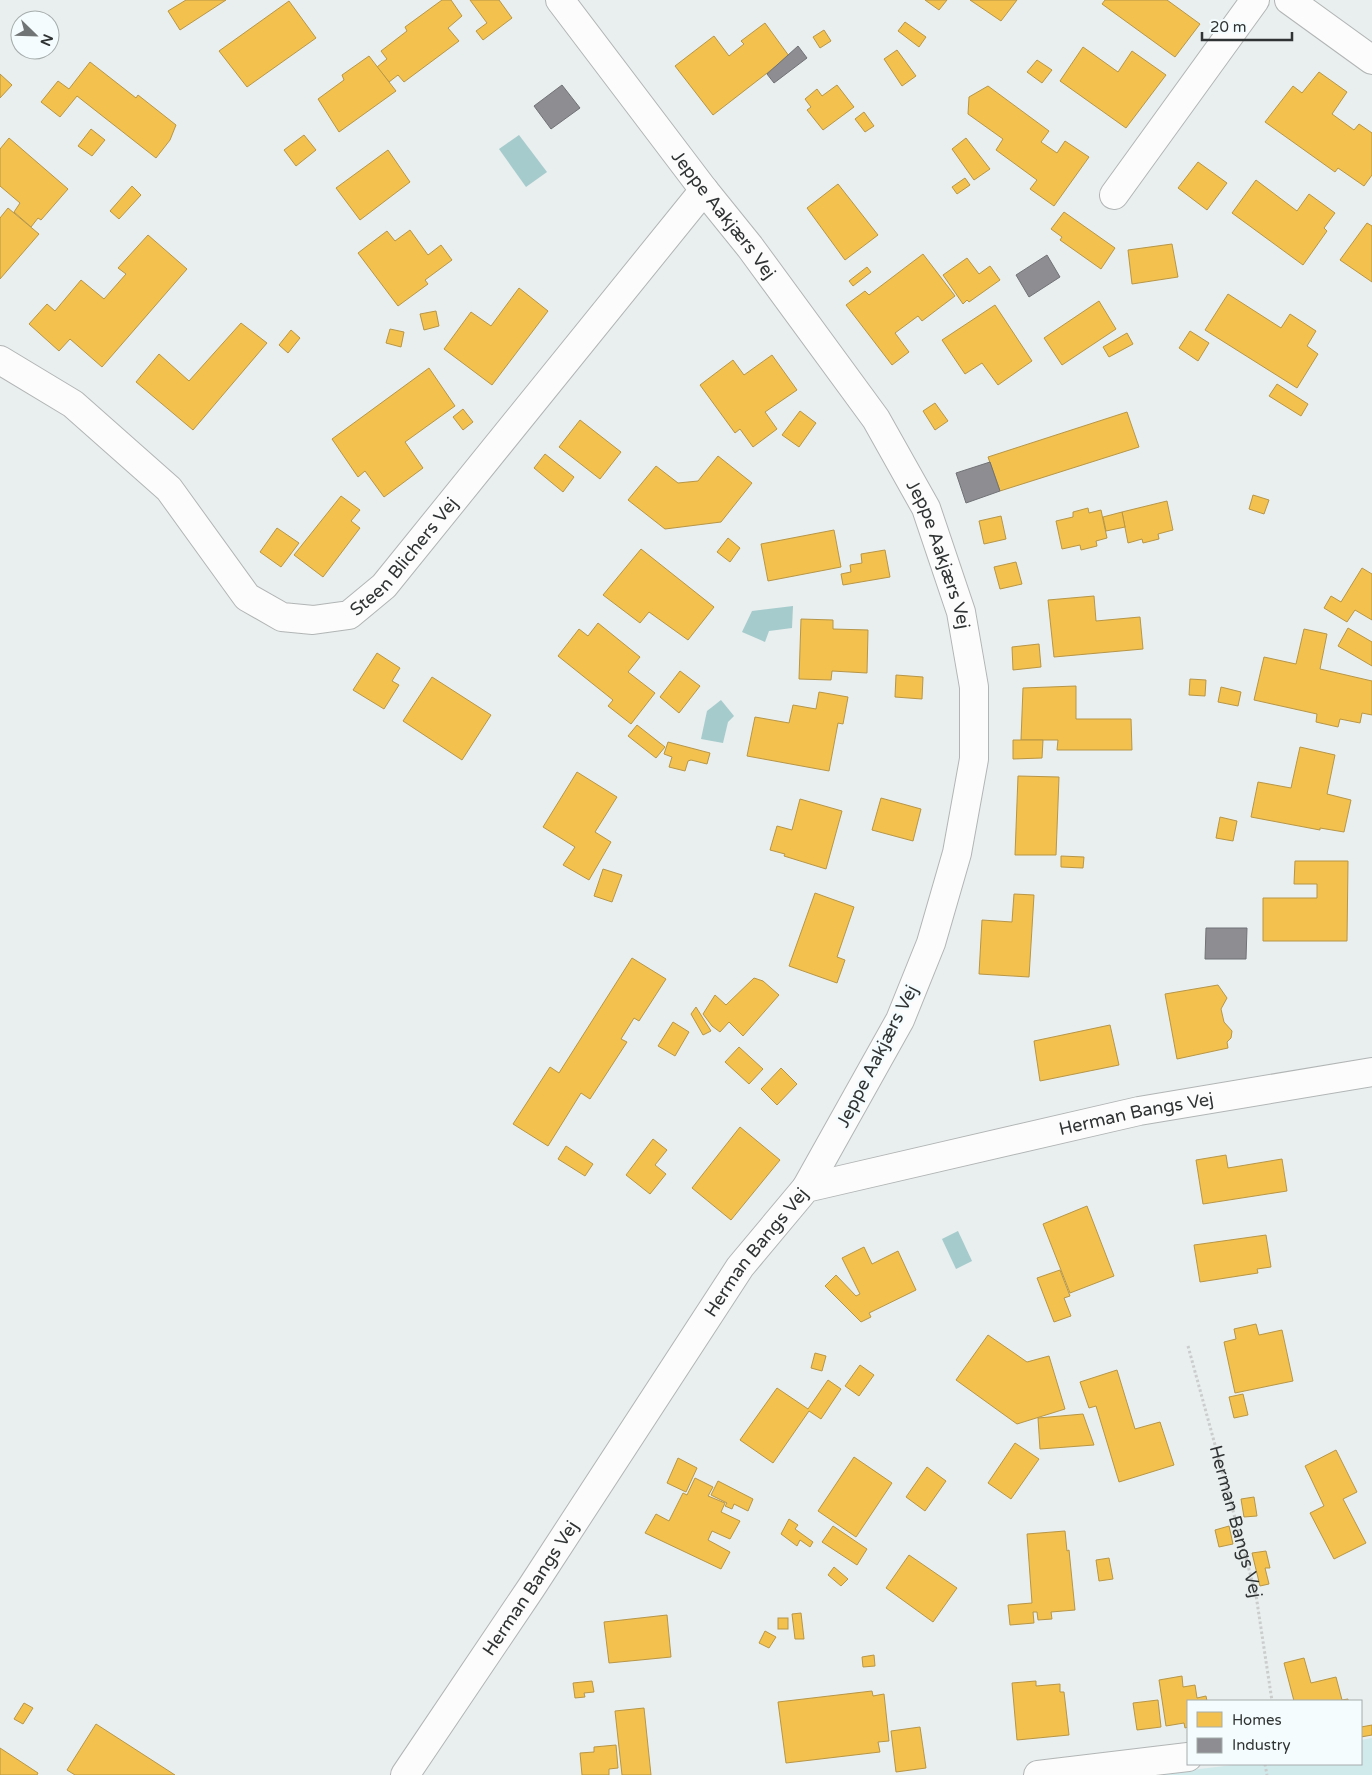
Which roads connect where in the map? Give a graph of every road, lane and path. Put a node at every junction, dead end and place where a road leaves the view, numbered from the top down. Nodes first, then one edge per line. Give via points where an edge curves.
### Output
1 (560, 0) edge
2 (1256, 0) edge
3 (1289, 0) edge
4 (1372, 60) edge
5 (704, 190) junction
6 (1114, 195) dead end
7 (0, 360) edge
8 (1372, 1072) edge
9 (806, 1188) junction
10 (1188, 1346) dead end
11 (1272, 1700) edge
12 (1187, 1757) edge
13 (405, 1775) edge
14 (1038, 1775) edge

1 - 5 street, Jeppe Aakjærs Vej
2 - 6 street
3 - 4 street
5 - 7 street, Steen Blichers Vej via 384,586 349,615 314,620 282,617 247,597 169,489 73,404
5 - 9 street, Jeppe Aakjærs Vej via 750,247 876,419 926,508 961,612 974,686 974,758 957,853 932,943 900,1020
8 - 9 street, Herman Bangs Vej via 1139,1111
9 - 13 street, Herman Bangs Vej via 740,1268
10 - 11 path, Herman Bangs Vej via 1256,1595
12 - 14 street

